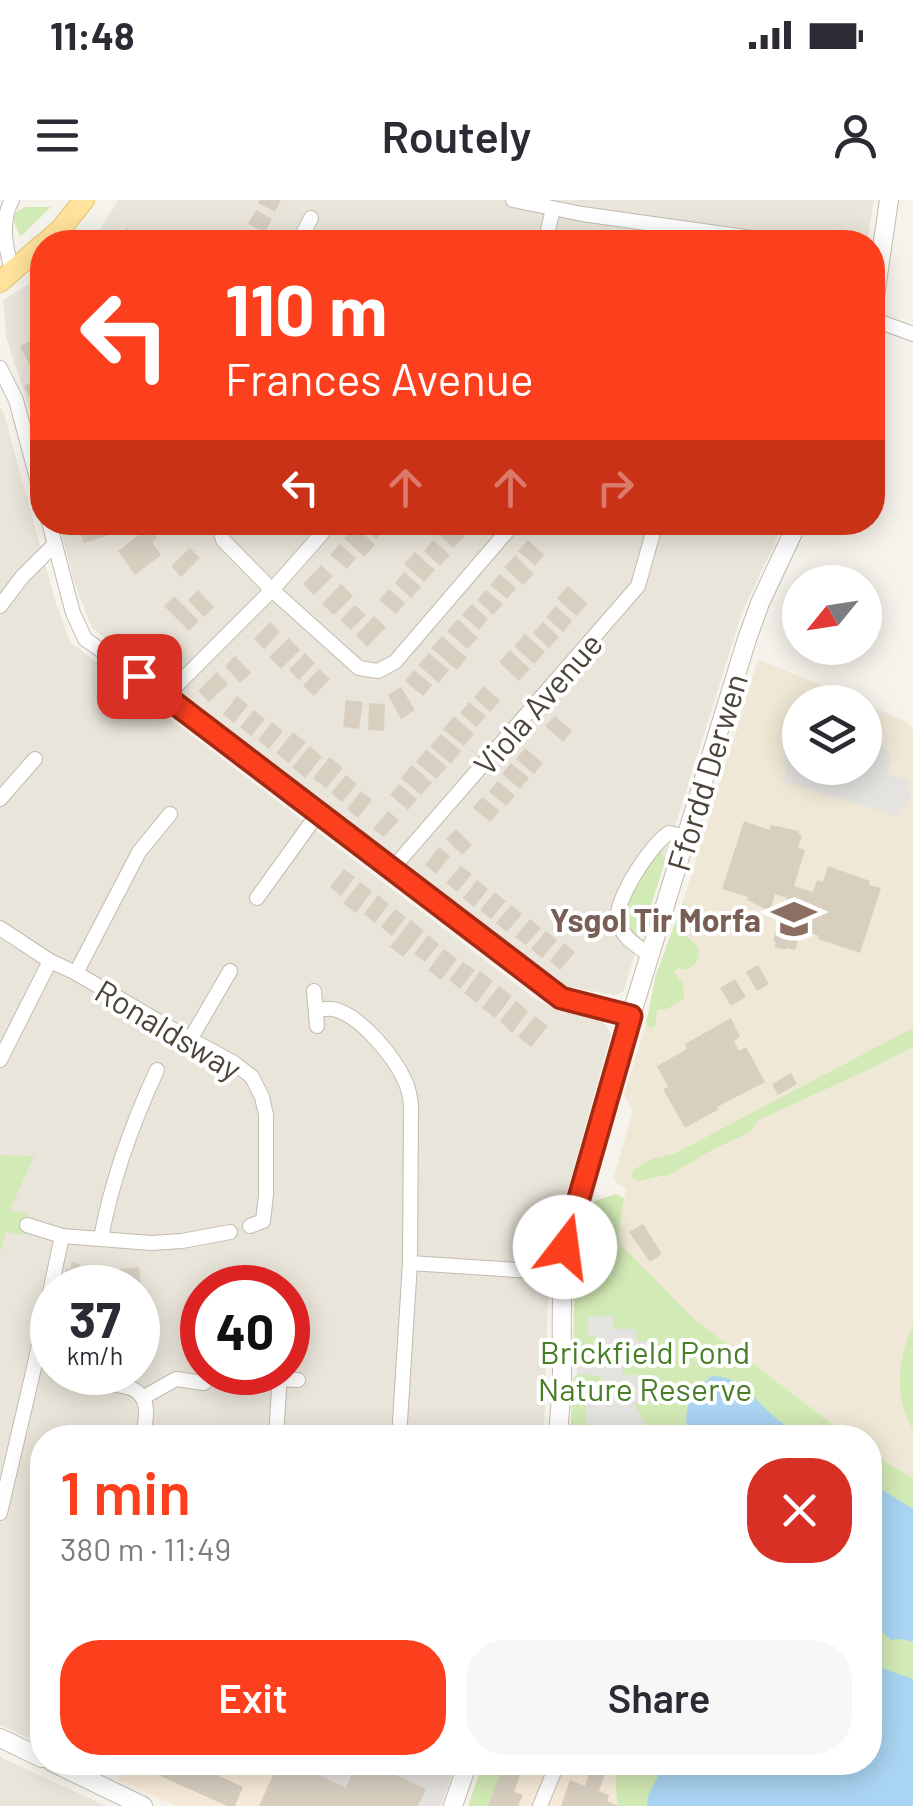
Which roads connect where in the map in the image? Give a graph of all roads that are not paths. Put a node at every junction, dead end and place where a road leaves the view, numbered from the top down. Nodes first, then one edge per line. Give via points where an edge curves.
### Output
1 (12, 200) edge
2 (84, 200) edge
3 (513, 200) edge
4 (889, 200) edge
5 (554, 209) junction
6 (311, 218) dead end
7 (60, 230) edge
8 (305, 230) edge
9 (548, 230) edge
10 (699, 230) edge
11 (882, 230) edge
12 (2, 244) edge
13 (30, 256) edge
14 (6, 276) edge
15 (885, 323) edge
16 (913, 334) edge
17 (0, 368) edge
18 (16, 400) junction
19 (0, 409) edge
20 (30, 434) edge
21 (54, 535) edge
22 (222, 535) edge
23 (321, 535) edge
24 (504, 535) edge
25 (652, 535) edge
26 (792, 535) edge
27 (56, 544) junction
28 (272, 590) junction
29 (0, 606) edge
30 (166, 696) junction
31 (35, 759) dead end
32 (0, 799) edge
33 (319, 812) junction
34 (170, 814) dead end
35 (687, 837) junction
36 (392, 869) junction
37 (257, 898) dead end
38 (0, 928) edge
39 (650, 955) junction
40 (50, 960) junction
41 (230, 971) dead end
42 (76, 973) junction
43 (314, 991) dead end
44 (316, 1010) junction
45 (631, 1016) junction
46 (317, 1026) dead end
47 (192, 1038) junction
48 (0, 1060) edge
49 (157, 1070) dead end
50 (28, 1225) dead end
51 (250, 1226) dead end
52 (230, 1232) dead end
53 (62, 1236) junction
54 (100, 1238) junction
55 (410, 1263) junction
56 (56, 1265) edge
57 (563, 1273) junction
58 (180, 1380) edge
59 (30, 1385) edge
60 (278, 1395) edge
61 (144, 1396) joint
62 (145, 1425) edge
63 (277, 1425) edge
64 (400, 1425) edge
65 (559, 1425) edge
66 (0, 1513) edge
67 (0, 1738) edge
68 (30, 1751) edge
69 (80, 1775) edge
70 (464, 1775) edge
71 (553, 1775) edge
72 (143, 1806) edge
73 (453, 1806) edge
74 (540, 1806) edge

1 - 12 street
2 - 7 main road
3 - 5 street
4 - 11 street
5 - 9 street
5 - 10 street
6 - 8 street
12 - 14 street
13 - 14 main road
15 - 16 street
17 - 18 street
18 - 19 street
18 - 20 street
21 - 27 street
22 - 28 street
23 - 28 street
24 - 28 street via 394,662 378,671 359,668
25 - 36 street, Viola Avenue via 638,586
26 - 35 street, Ffordd Derwen via 746,639
27 - 29 street
27 - 30 street via 85,639
28 - 30 street
30 - 33 street
31 - 32 street
33 - 36 street
33 - 37 street
34 - 42 street via 139,852
35 - 39 street, Ffordd Derwen
35 - 39 street via 660,838 619,908 627,938
36 - 45 street via 561,998
38 - 40 street, Ronaldsway
39 - 45 street, Ffordd Derwen
40 - 42 street, Ronaldsway
40 - 48 street
41 - 47 street
42 - 47 street, Ronaldsway
43 - 44 street
44 - 46 street
44 - 55 street via 347,1014 364,1028 408,1086
45 - 57 street, Ffordd Derwen via 571,1223
47 - 51 street, Ronaldsway via 252,1077 262,1096 266,1195 263,1221
49 - 54 street via 118,1168
50 - 53 street
52 - 54 street via 150,1243
53 - 54 street
53 - 56 street
55 - 57 street
55 - 64 street
57 - 65 street, Ffordd Derwen
58 - 61 street
59 - 66 street
60 - 63 street
61 - 62 street
67 - 68 street
69 - 72 street
70 - 73 street
71 - 74 street

